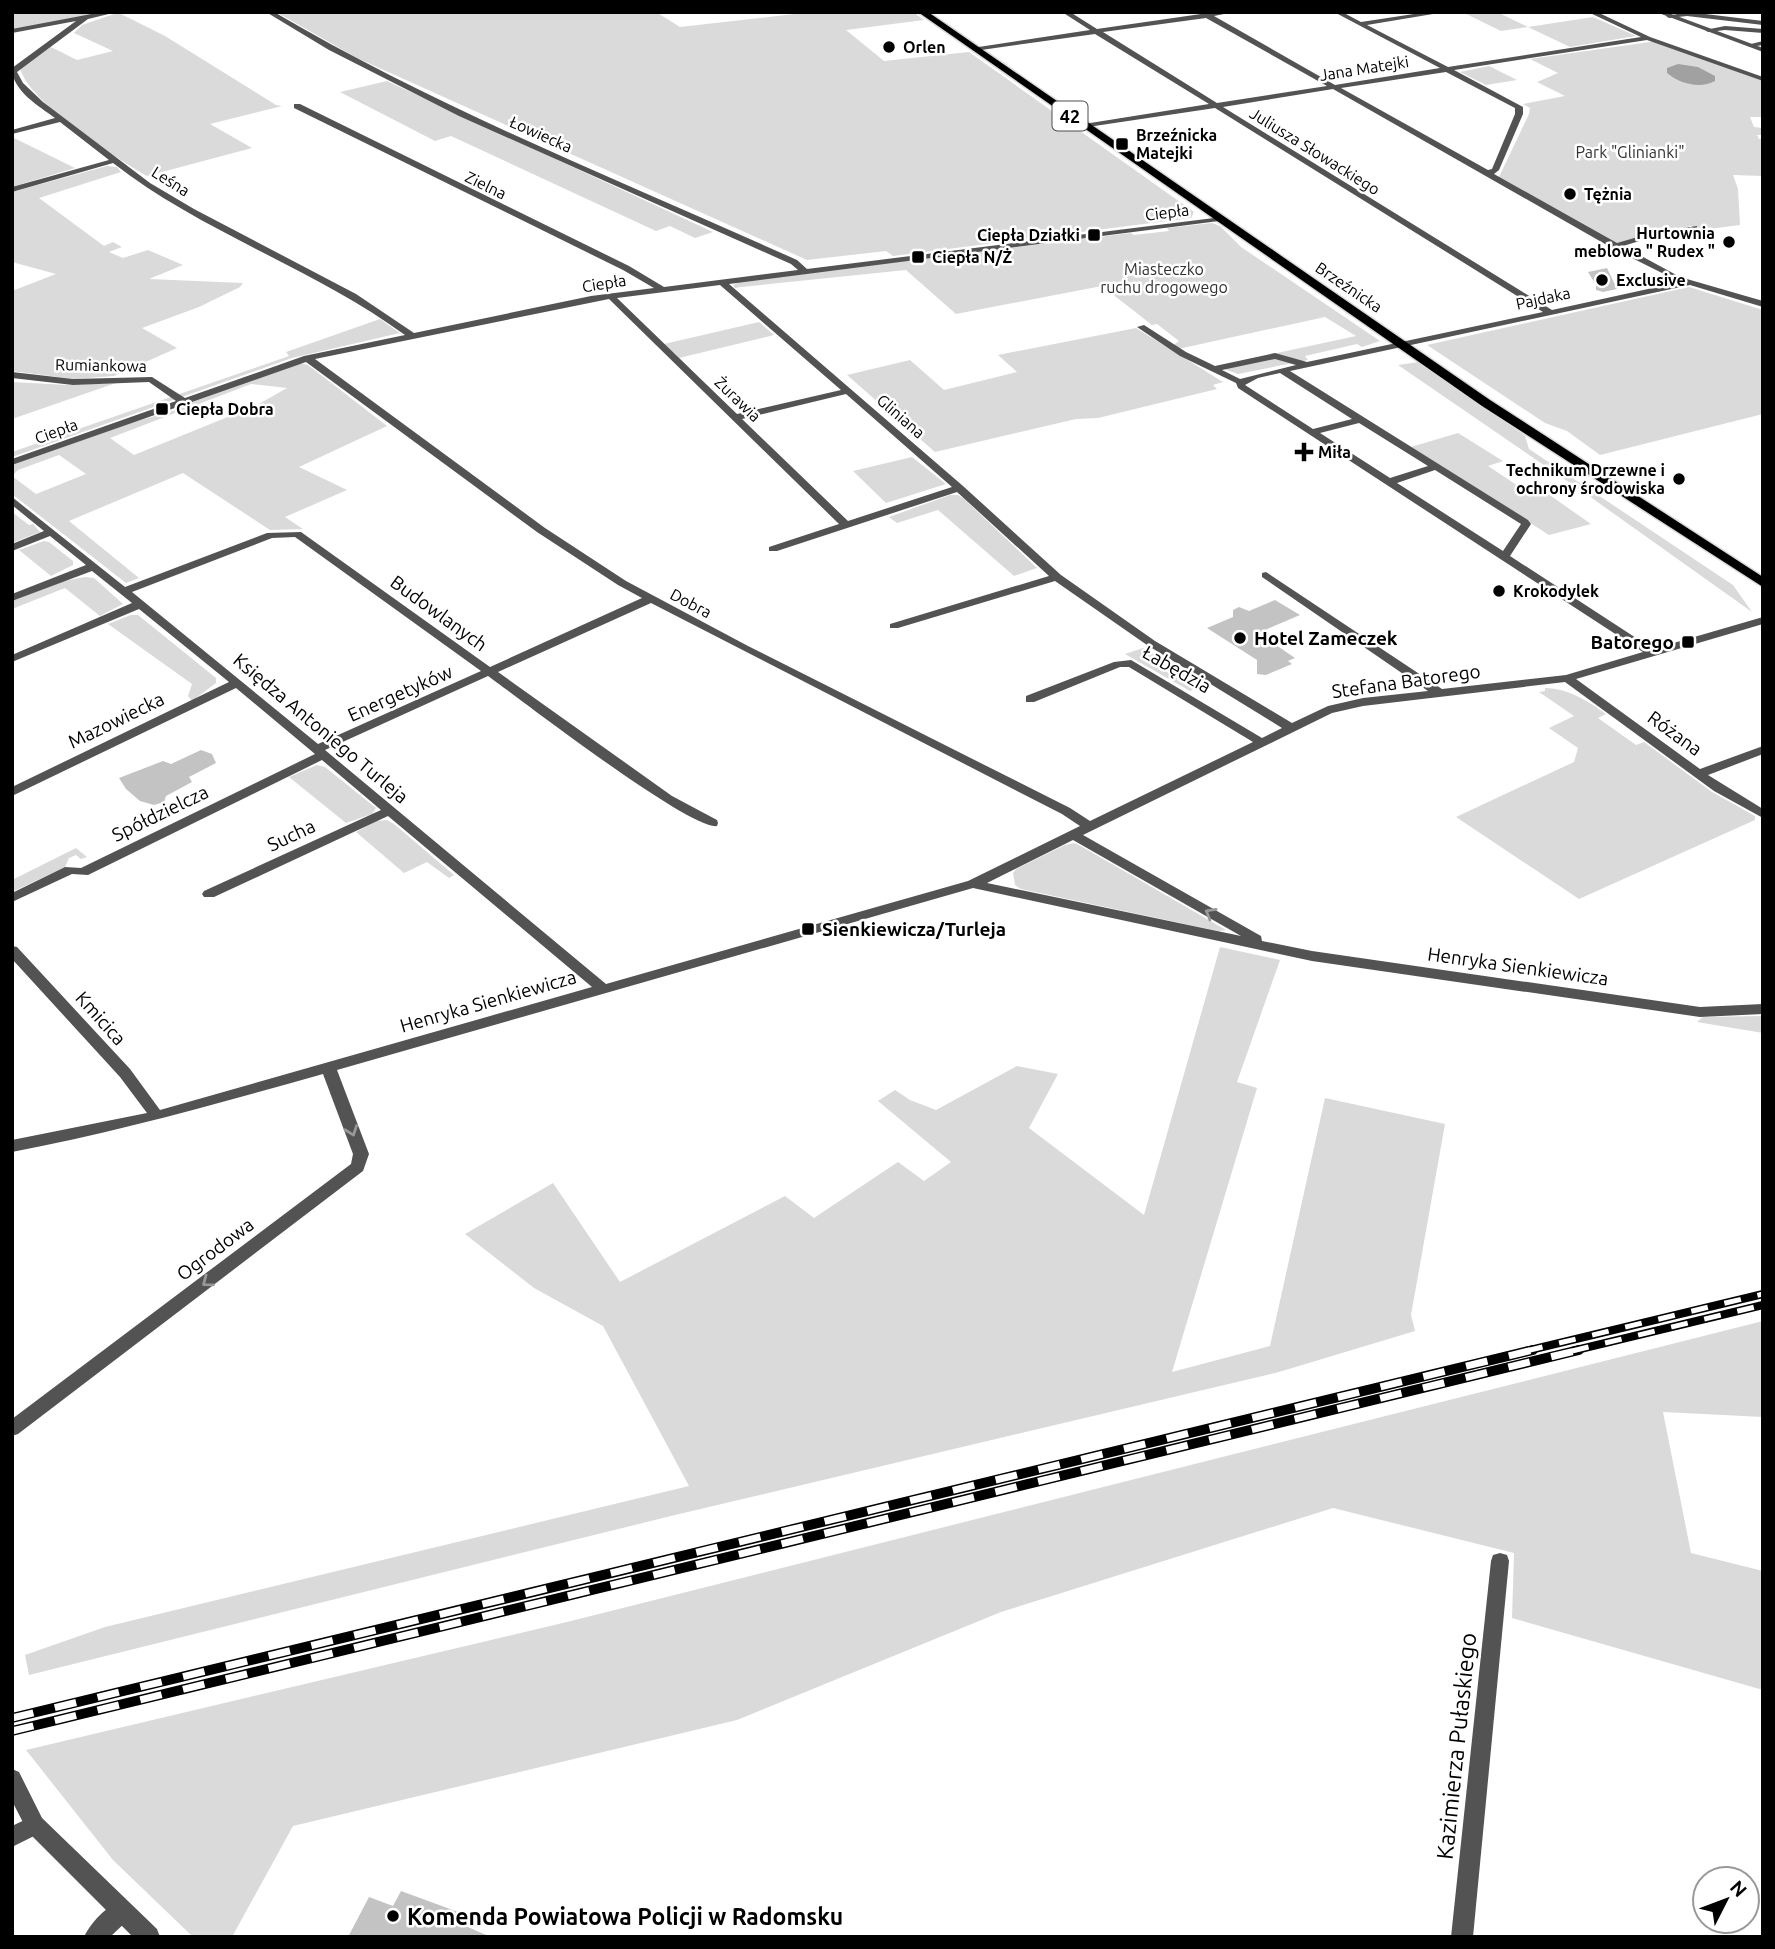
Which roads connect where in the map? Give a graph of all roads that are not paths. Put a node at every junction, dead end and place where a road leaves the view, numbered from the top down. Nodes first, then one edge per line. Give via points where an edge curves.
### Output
1 (114, 12) edge
2 (269, 12) edge
3 (922, 12) edge
4 (1065, 12) edge
5 (1231, 12) edge
6 (1337, 12) edge
7 (1442, 12) edge
8 (1591, 12) edge
9 (1660, 12) edge
10 (1691, 13) edge
11 (1204, 14) edge
12 (1669, 16) junction
13 (86, 17) junction
14 (1763, 23) edge
15 (1360, 24) junction
16 (1708, 30) junction
17 (12, 31) edge
18 (1096, 32) junction
19 (1763, 32) edge
20 (1648, 38) junction
21 (1763, 43) edge
22 (1750, 45) junction
23 (974, 49) junction
24 (1763, 50) edge
25 (1446, 69) junction
26 (14, 78) edge
27 (1763, 79) edge
28 (1333, 87) junction
29 (1216, 105) junction
30 (298, 106) dead end
31 (61, 119) junction
32 (1084, 126) junction
33 (12, 132) edge
34 (113, 161) junction
35 (1487, 174) junction
36 (12, 190) edge
37 (1219, 219) junction
38 (1694, 228) dead end
39 (1615, 246) junction
40 (806, 272) junction
41 (722, 282) junction
42 (1690, 283) junction
43 (662, 289) junction
44 (610, 296) junction
45 (1763, 304) edge
46 (1551, 313) junction
47 (1141, 327) dead end
48 (412, 336) junction
49 (1403, 345) junction
50 (307, 358) junction
51 (1307, 365) junction
52 (1213, 369) junction
53 (1281, 370) junction
54 (12, 375) edge
55 (1240, 382) junction
56 (848, 391) junction
57 (183, 401) junction
58 (734, 418) junction
59 (1358, 420) junction
60 (1312, 432) junction
61 (12, 462) edge
62 (1435, 467) junction
63 (1389, 482) junction
64 (959, 488) junction
65 (12, 500) edge
66 (845, 524) junction
67 (52, 532) junction
68 (12, 548) edge
69 (773, 549) dead end
70 (1503, 557) junction
71 (94, 566) junction
72 (1266, 575) dead end
73 (1057, 577) junction
74 (1763, 583) edge
75 (124, 591) junction
76 (12, 598) edge
77 (650, 599) junction
78 (140, 604) junction
79 (1763, 620) edge
80 (894, 626) dead end
81 (1652, 653) junction
82 (12, 659) edge
83 (491, 671) junction
84 (1567, 678) junction
85 (237, 683) junction
86 (1441, 694) junction
87 (1030, 699) dead end
88 (1291, 728) junction
89 (1261, 742) junction
90 (1763, 750) edge
91 (320, 752) junction
92 (1698, 774) junction
93 (12, 792) edge
94 (390, 810) junction
95 (1763, 814) edge
96 (712, 823) dead end
97 (1090, 827) junction
98 (1074, 835) junction
99 (973, 884) junction
100 (209, 894) dead end
101 (12, 898) edge
102 (1269, 947) junction
103 (12, 950) edge
104 (602, 988) junction
105 (1763, 1009) edge
106 (328, 1067) junction
107 (157, 1116) junction
108 (12, 1146) edge
109 (12, 1429) edge
110 (1500, 1561) dead end
111 (12, 1779) edge
112 (35, 1825) junction
113 (12, 1837) edge
114 (121, 1910) junction
115 (95, 1937) edge
116 (149, 1937) edge
117 (1462, 1937) edge

1 - 13 street
2 - 40 street, Łowiecka via 428,98 708,222
3 - 23 main road, Brzeźnicka / 42
4 - 18 street, Juliusza Słowackiego
5 - 11 street
6 - 15 street
7 - 15 street
8 - 20 street
9 - 12 street
10 - 12 street
10 - 14 street
11 - 18 street
11 - 28 street
12 - 16 street
13 - 17 street
13 - 26 street, Leśna via 19,64
15 - 25 street
16 - 19 street
16 - 22 street
18 - 23 street
18 - 29 street, Juliusza Słowackiego
20 - 25 street, Jana Matejki
20 - 27 street
21 - 22 street
22 - 24 street
23 - 32 main road, Brzeźnicka / 42
25 - 28 street, Jana Matejki
25 - 35 street via 1520,109 1495,170
26 - 31 street, Leśna
28 - 29 street, Jana Matejki
28 - 35 street
29 - 32 street, Jana Matejki
29 - 46 street, Juliusza Słowackiego
30 - 43 street, Zielna
31 - 33 street
31 - 34 street, Leśna
32 - 37 main road, Brzeźnicka / 42
34 - 36 street
34 - 48 street, Leśna via 159,192 343,291
35 - 39 street
37 - 40 street, Ciepła
37 - 49 main road, Brzeźnicka / 42
38 - 39 street
39 - 42 street
40 - 41 street, Ciepła
41 - 43 street, Ciepła
41 - 56 street, Gliniana
42 - 45 street
42 - 46 street, Pajdaka
43 - 44 street, Ciepła
44 - 48 street, Ciepła
44 - 58 street, Żurawia
46 - 49 street, Pajdaka
47 - 52 street
48 - 50 street, Ciepła
49 - 51 street
49 - 74 main road, Brzeźnicka / 42
50 - 57 street, Ciepła
50 - 77 street, Dobra via 541,530
51 - 52 street via 1275,356
51 - 53 street
52 - 55 street
53 - 55 street
53 - 59 street
54 - 57 street, Rumiankowa via 73,382 152,380
55 - 60 street
56 - 58 street
56 - 64 street, Gliniana
57 - 61 street, Ciepła
58 - 66 street, Żurawia
59 - 60 street
59 - 62 street
60 - 63 street
62 - 63 street
62 - 70 street via 1526,524
63 - 70 street
64 - 66 street
64 - 73 street, Gliniana
65 - 67 street, Księdza Antoniego Turleja
66 - 69 street
67 - 68 street
67 - 71 street, Księdza Antoniego Turleja
70 - 81 street
71 - 75 street, Księdza Antoniego Turleja
71 - 76 street
72 - 86 street
73 - 80 street
73 - 88 street, Gliniana via 1151,643
75 - 78 street, Księdza Antoniego Turleja
75 - 83 street, Budowlanych via 271,535 297,534
77 - 83 street, Energetyków
77 - 97 street, Dobra
78 - 82 street
78 - 85 street, Księdza Antoniego Turleja
79 - 81 street, Stefana Batorego
81 - 84 street, Stefana Batorego
83 - 91 street, Energetyków
83 - 96 street, Budowlanych via 668,799
84 - 86 street, Stefana Batorego
84 - 92 street, Różana
85 - 91 street, Księdza Antoniego Turleja
85 - 93 street, Mazowiecka
86 - 88 street, Stefana Batorego via 1348,705
87 - 89 street, Łabędzia via 1130,663
88 - 89 street, Stefana Batorego
89 - 97 street, Stefana Batorego
90 - 92 street
91 - 94 street, Księdza Antoniego Turleja
91 - 101 street, Spółdzielcza via 83,872 70,870
92 - 95 street, Różana
94 - 100 street, Sucha
94 - 104 street, Księdza Antoniego Turleja
97 - 98 street, Stefana Batorego
98 - 99 street, Henryka Sienkiewicza
102 -> 98 street, Henryka Sienkiewicza
99 - 102 street, Henryka Sienkiewicza
99 - 104 street, Henryka Sienkiewicza
102 - 105 street, Henryka Sienkiewicza via 1700,1012
103 - 107 street, Kmicica via 125,1073
104 - 106 street, Henryka Sienkiewicza
106 - 107 street, Henryka Sienkiewicza
106 -> 109 street, Ogrodowa via 360,1154 358,1167
107 - 108 street, Henryka Sienkiewicza
110 - 117 street, Kazimierza Pułaskiego
111 - 112 street
112 - 113 street
112 - 114 street
114 - 115 street
114 - 116 street

